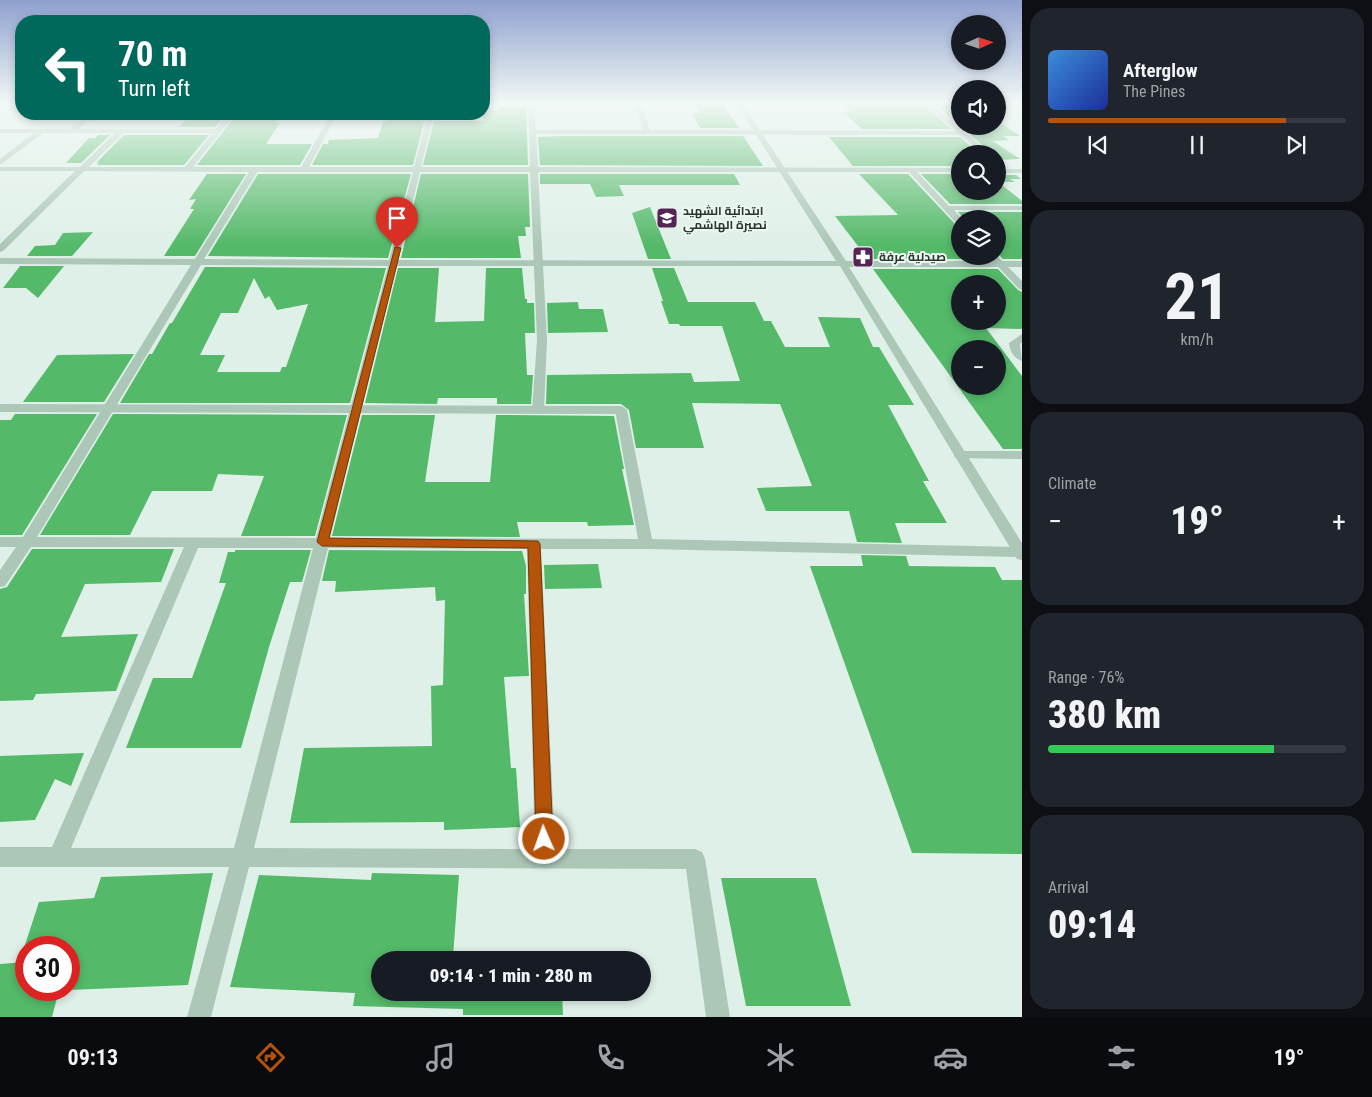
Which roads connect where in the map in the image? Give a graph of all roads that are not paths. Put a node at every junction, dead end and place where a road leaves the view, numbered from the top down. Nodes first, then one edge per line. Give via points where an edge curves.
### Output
1 (16, 150) edge
2 (102, 150) edge
3 (201, 150) edge
4 (314, 150) edge
5 (421, 150) edge
6 (533, 150) edge
7 (770, 150) edge
8 (0, 163) edge
9 (84, 168) junction
10 (188, 168) junction
11 (255, 168) junction
12 (0, 169) edge
13 (304, 169) junction
14 (416, 169) junction
15 (534, 170) junction
16 (782, 170) junction
17 (911, 170) junction
18 (951, 170) edge
19 (1007, 171) edge
20 (1022, 171) edge
21 (946, 208) junction
22 (1022, 208) edge
23 (951, 213) edge
24 (0, 249) edge
25 (0, 261) edge
26 (199, 262) junction
27 (394, 264) junction
28 (539, 264) junction
29 (843, 264) junction
30 (951, 264) edge
31 (1006, 264) edge
32 (1022, 264) edge
33 (1001, 265) edge
34 (1022, 287) edge
35 (1022, 337) edge
36 (1022, 358) edge
37 (0, 408) edge
38 (109, 408) junction
39 (357, 409) junction
40 (538, 410) junction
41 (960, 454) junction
42 (1022, 455) edge
43 (28, 541) junction
44 (0, 542) edge
45 (322, 542) junction
46 (193, 543) junction
47 (534, 544) junction
48 (646, 544) junction
49 (1021, 553) edge
50 (0, 582) edge
51 (242, 856) junction
52 (0, 857) edge
53 (57, 858) junction
54 (545, 859) junction
55 (199, 1017) edge
56 (718, 1017) edge

1 - 8 street
2 - 9 street
3 - 10 street
4 - 13 street
5 - 14 street
6 - 15 street
7 - 16 street
9 - 10 street
9 - 12 street
9 - 24 street
10 - 11 street
11 - 13 street
11 - 26 street
13 - 14 street
14 - 15 street
14 - 27 street
15 - 16 street
15 - 28 street
16 - 17 street
16 - 29 street
17 - 18 street
17 - 21 street
19 - 20 street
21 - 22 street
21 - 23 street
25 - 26 street
26 - 27 street
26 - 38 street
27 - 28 street
27 - 39 street
28 - 29 street
28 - 40 street via 542,340
29 - 30 street
29 - 41 street
31 - 32 street
33 - 34 street
35 - 36 street via 1014,343
37 - 38 street
38 - 39 street
38 - 43 street
39 - 40 street
39 - 45 street
40 - 48 street via 621,410
41 - 42 street
41 - 49 street
43 - 44 street
43 - 46 street
43 - 50 street
45 - 46 street
45 - 47 street
45 - 51 street
46 - 53 street
47 - 48 street
47 - 54 street
48 - 49 street
51 - 53 street
51 - 54 street
51 - 55 street
52 - 53 street
54 - 56 street via 695,859

